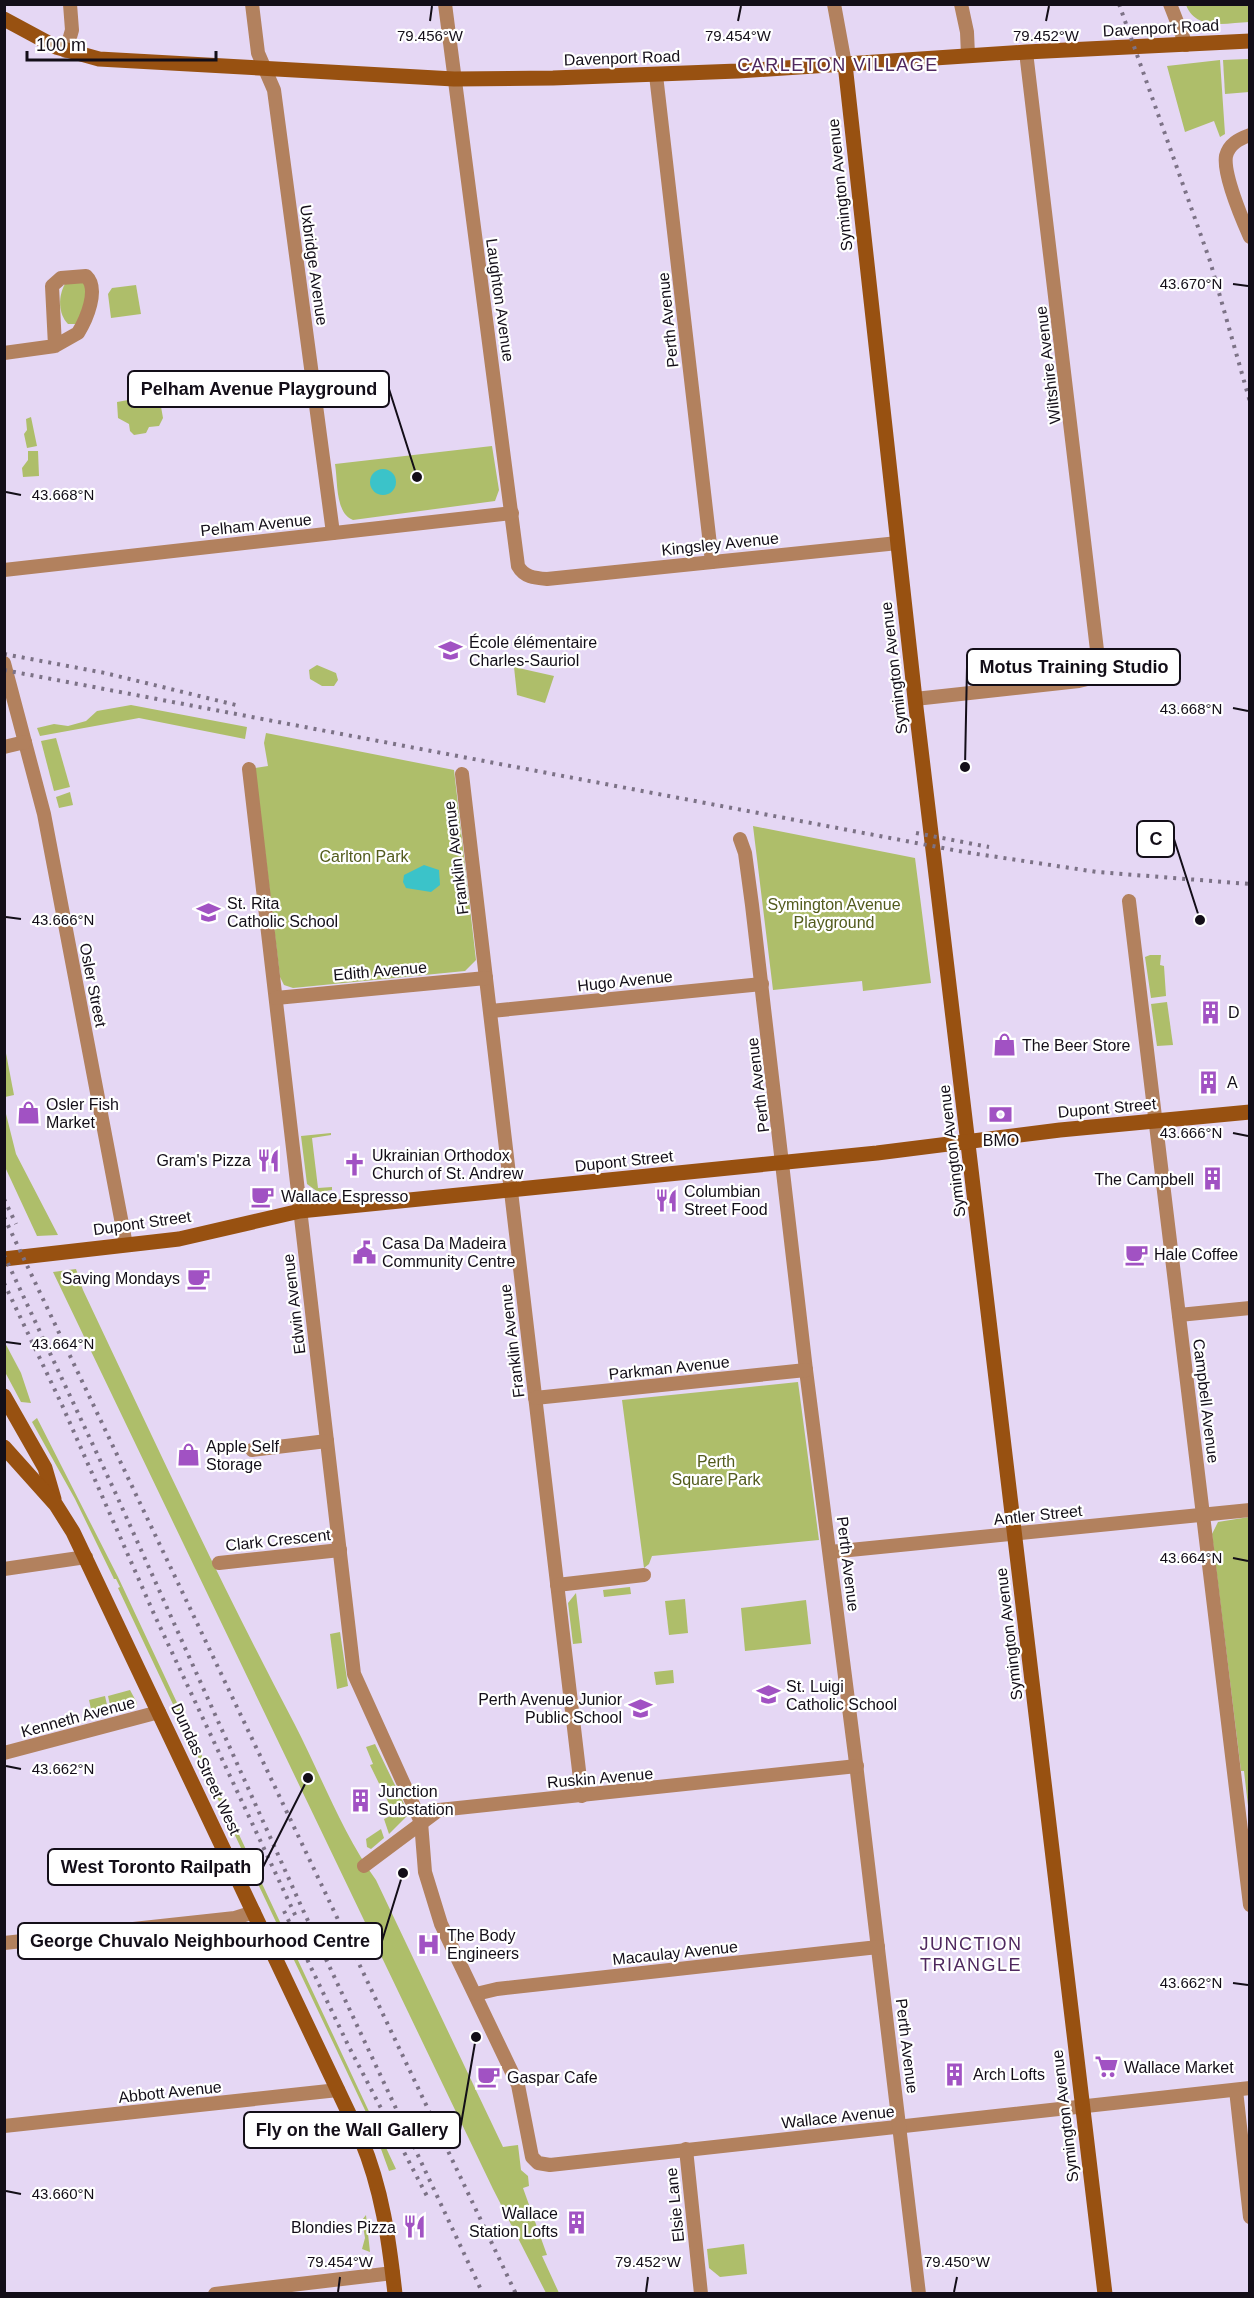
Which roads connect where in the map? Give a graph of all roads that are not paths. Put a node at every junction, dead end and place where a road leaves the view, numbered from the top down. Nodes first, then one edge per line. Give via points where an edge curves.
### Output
1 (70, 4) edge
2 (252, 4) edge
3 (445, 4) edge
4 (834, 4) edge
5 (961, 4) edge
6 (1170, 4) edge
7 (4, 19) edge
8 (1250, 41) edge
9 (1185, 45) junction
10 (66, 51) junction
11 (1026, 52) junction
12 (968, 56) junction
13 (845, 64) junction
14 (264, 69) junction
15 (656, 75) junction
16 (454, 79) junction
17 (1250, 135) edge
18 (1250, 237) edge
19 (55, 346) junction
20 (4, 353) edge
21 (512, 513) junction
22 (333, 533) junction
23 (898, 543) junction
24 (712, 562) junction
25 (4, 570) edge
26 (546, 579) joint
27 (4, 663) edge
28 (915, 699) junction
29 (25, 742) junction
30 (4, 747) edge
31 (249, 769) dead end
32 (462, 774) dead end
33 (740, 839) dead end
34 (1129, 900) dead end
35 (486, 978) junction
36 (762, 984) junction
37 (276, 998) junction
38 (491, 1011) junction
39 (1250, 1112) edge
40 (1155, 1122) junction
41 (969, 1142) junction
42 (784, 1163) junction
43 (510, 1192) junction
44 (300, 1211) junction
45 (126, 1245) junction
46 (4, 1259) edge
47 (1250, 1308) edge
48 (1179, 1315) junction
49 (806, 1370) junction
50 (4, 1396) edge
51 (535, 1398) junction
52 (327, 1441) junction
53 (4, 1447) edge
54 (252, 1450) dead end
55 (56, 1505) junction
56 (1250, 1510) edge
57 (1204, 1515) junction
58 (1016, 1535) junction
59 (340, 1550) junction
60 (830, 1552) junction
61 (86, 1557) junction
62 (219, 1563) dead end
63 (4, 1569) edge
64 (644, 1575) dead end
65 (557, 1585) junction
66 (159, 1712) junction
67 (4, 1753) edge
68 (857, 1766) junction
69 (582, 1796) junction
70 (421, 1822) junction
71 (364, 1866) dead end
72 (1249, 1899) edge
73 (254, 1912) junction
74 (4, 1943) edge
75 (878, 1947) junction
76 (476, 1994) junction
77 (1243, 2089) edge
78 (338, 2090) junction
79 (1082, 2106) junction
80 (4, 2126) edge
81 (901, 2127) junction
82 (686, 2149) junction
83 (538, 2163) joint
84 (1250, 2217) edge
85 (393, 2272) junction
86 (222, 2293) edge
87 (395, 2294) edge
88 (701, 2294) edge
89 (919, 2294) edge
90 (1105, 2294) edge

1 - 10 street via 72,30
2 - 14 street, Uxbridge Avenue
3 - 16 street, Laughton Avenue
4 - 13 street, Symington Avenue
5 - 12 street
6 - 9 street
7 - 10 street, Davenport Road
8 - 9 street, Davenport Road
9 - 11 street, Davenport Road
10 - 14 street, Davenport Road via 116,60
11 - 12 street, Davenport Road
11 - 28 street, Wiltshire Avenue via 1100,659 1097,674 1078,681
12 - 13 street, Davenport Road
13 - 15 street, Davenport Road
13 - 23 street, Symington Avenue
14 - 16 street, Davenport Road
14 - 22 street, Uxbridge Avenue via 274,90
15 - 16 street, Davenport Road
15 - 24 street, Perth Avenue
16 - 21 street, Laughton Avenue
17 - 18 street via 1235,141 1226,162
19 - 19 street via 70,340 82,324 92,291 86,276 61,278 52,286
19 - 20 street
21 - 22 street, Pelham Avenue
21 - 26 street, Laughton Avenue via 518,566 527,576
22 - 25 street, Pelham Avenue
23 - 24 street, Kingsley Avenue
23 - 28 street, Symington Avenue
24 - 26 street, Kingsley Avenue
27 - 29 street, Osler Street
28 - 41 street, Symington Avenue
29 - 30 street
29 - 45 street, Osler Street via 44,814
31 - 37 street, Edwin Avenue
32 - 35 street, Franklin Avenue
33 - 36 street, Perth Avenue
34 - 40 street, Campbell Avenue
35 - 37 street, Edith Avenue
35 - 38 street, Franklin Avenue
36 - 38 street, Hugo Avenue
36 - 42 street, Perth Avenue
37 - 44 street, Edwin Avenue
38 - 43 street, Franklin Avenue
39 - 40 street, Dupont Street
40 - 41 street, Dupont Street
40 - 48 street, Campbell Avenue
41 - 42 street, Dupont Street
41 - 58 street, Symington Avenue
42 - 43 street, Dupont Street
42 - 49 street, Perth Avenue
43 - 44 street, Dupont Street
43 - 51 street, Franklin Avenue
44 - 45 street, Dupont Street via 179,1239
44 - 52 street, Edwin Avenue
45 - 46 street, Dupont Street
47 - 48 street
48 - 57 street, Campbell Avenue
49 - 51 street, Parkman Avenue
49 - 60 street, Perth Avenue
50 - 55 street via 45,1468
51 - 65 street, Franklin Avenue
52 - 54 street
52 - 59 street, Edwin Avenue
53 - 55 street, Dundas Street West
55 - 61 street, Dundas Street West
56 - 57 street, Antler Street
57 - 58 street, Antler Street
57 - 72 street, Campbell Avenue
58 - 60 street, Antler Street
58 - 79 street, Symington Avenue
59 - 62 street, Clark Crescent
59 - 70 street, Edwin Avenue via 354,1674
60 - 68 street, Perth Avenue
61 - 63 street
61 - 66 street, Dundas Street West
64 - 65 street
65 - 69 street, Franklin Avenue
66 - 67 street, Kenneth Avenue
66 - 73 street, Dundas Street West
68 - 69 street, Ruskin Avenue
68 - 75 street, Perth Avenue
69 - 70 street, Ruskin Avenue via 439,1810
70 - 71 street, Ruskin Avenue
70 - 76 street, Edwin Avenue via 425,1872 433,1899 441,1924
73 - 74 street via 235,1918
73 - 78 street, Dundas Street West
75 - 76 street, Macaulay Avenue via 491,1989
75 - 81 street, Perth Avenue
76 - 83 street, Edwin Avenue via 518,2085 530,2150
77 - 79 street, Wallace Avenue
77 - 84 street
78 - 80 street, Abbott Avenue
78 - 85 street, Dundas Street West via 375,2172
79 - 81 street, Wallace Avenue
79 - 90 street, Symington Avenue
81 - 82 street, Wallace Avenue
81 - 89 street, Perth Avenue
82 - 83 street, Wallace Avenue via 550,2165
82 - 88 street, Elsie Lane
85 - 86 street
85 - 87 street, Dundas Street West

